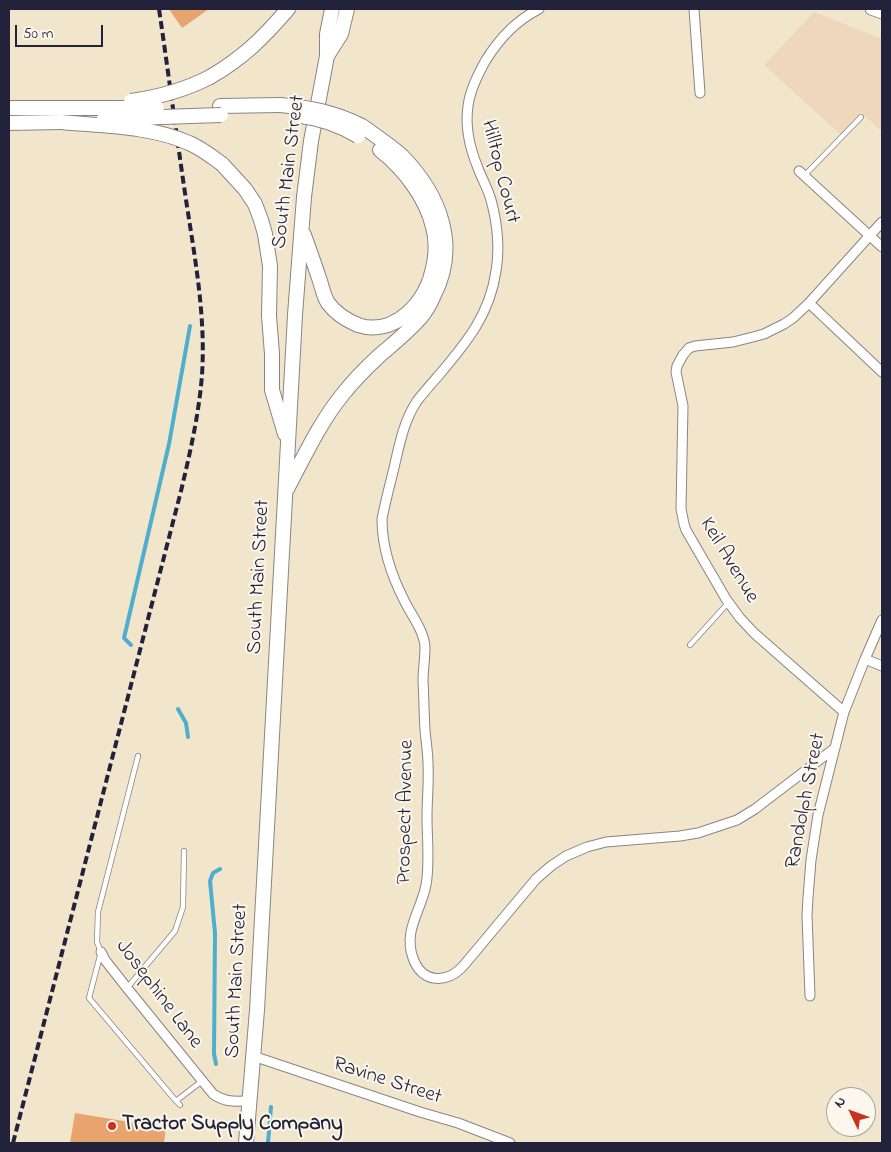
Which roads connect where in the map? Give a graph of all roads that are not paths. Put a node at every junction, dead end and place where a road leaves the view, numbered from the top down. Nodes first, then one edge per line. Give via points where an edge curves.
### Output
1 (288, 9) edge
2 (332, 9) edge
3 (347, 9) edge
4 (540, 9) edge
5 (694, 9) edge
6 (871, 9) edge
7 (882, 13) edge
8 (327, 56) junction
9 (700, 93) dead end
10 (9, 108) edge
11 (63, 108) junction
12 (220, 110) junction
13 (861, 117) dead end
14 (61, 122) junction
15 (9, 123) edge
16 (360, 131) junction
17 (802, 174) joint
18 (882, 222) edge
19 (302, 229) junction
20 (869, 236) junction
21 (882, 247) edge
22 (498, 250) joint
23 (809, 303) junction
24 (882, 372) edge
25 (288, 443) junction
26 (285, 492) junction
27 (728, 602) junction
28 (882, 620) edge
29 (690, 644) dead end
30 (865, 659) junction
31 (882, 666) edge
32 (844, 712) junction
33 (835, 748) junction
34 (138, 756) dead end
35 (184, 851) dead end
36 (101, 952) junction
37 (126, 988) junction
38 (810, 996) dead end
39 (254, 1056) junction
40 (202, 1081) junction
41 (250, 1101) junction
42 (246, 1143) edge
43 (510, 1143) edge

1 - 11 main road, bridge via 246,53 210,77 161,96
2 - 8 main road, South Main Street
3 - 8 main road, South Main Street via 341,34
4 - 22 street, Hilltop Court via 514,26 501,40 481,68 468,106 470,147 496,221
5 - 9 street
6 - 7 street
8 - 19 main road, South Main Street via 311,141
10 - 11 main road
11 - 12 main road, bridge
12 - 14 main road, bridge
12 - 16 main road, bridge via 280,110
13 - 17 lane
14 - 15 main road
14 - 25 main road, bridge via 141,130 189,143 222,164 245,189 255,204 265,234 270,266 272,390
16 - 19 main road via 404,173 427,209 435,235 435,254 432,273 423,294 408,314 390,324 370,328 348,321 328,302
16 - 26 main road via 380,138 395,150 429,191 446,238 445,265 427,309 410,330 368,366 342,395
17 - 20 street
18 - 20 street
19 - 25 main road, South Main Street
20 - 21 street
20 - 23 street
22 - 33 street, Prospect Avenue via 494,283 478,325 418,400 405,424 382,519 384,547 404,602 425,645 428,865 424,894 410,936 416,965 432,978 455,974 536,879 566,856 606,842 698,833 737,820 755,810
23 - 24 street
23 - 27 street, Keil Avenue via 793,318 764,334 689,348 677,366 683,406 682,517 686,530
25 - 26 main road, South Main Street
26 - 39 main road, South Main Street
27 - 29 lane
27 - 32 street, Keil Avenue via 754,633
28 - 30 street, Randolph Street
30 - 31 street
30 - 32 street, Randolph Street
32 - 33 street, Randolph Street
33 - 38 street, Randolph Street via 818,815 811,860 807,915
34 - 36 lane, Josephine Lane via 98,912
35 - 37 lane via 183,907 175,931
36 - 37 street, Josephine Lane
36 - 40 lane via 90,998 178,1103
37 - 40 street, Josephine Lane
39 - 41 main road, South Main Street
39 - 43 street, Ravine Street
40 - 41 street, Josephine Lane via 221,1100
41 - 42 main road, South Main Street

